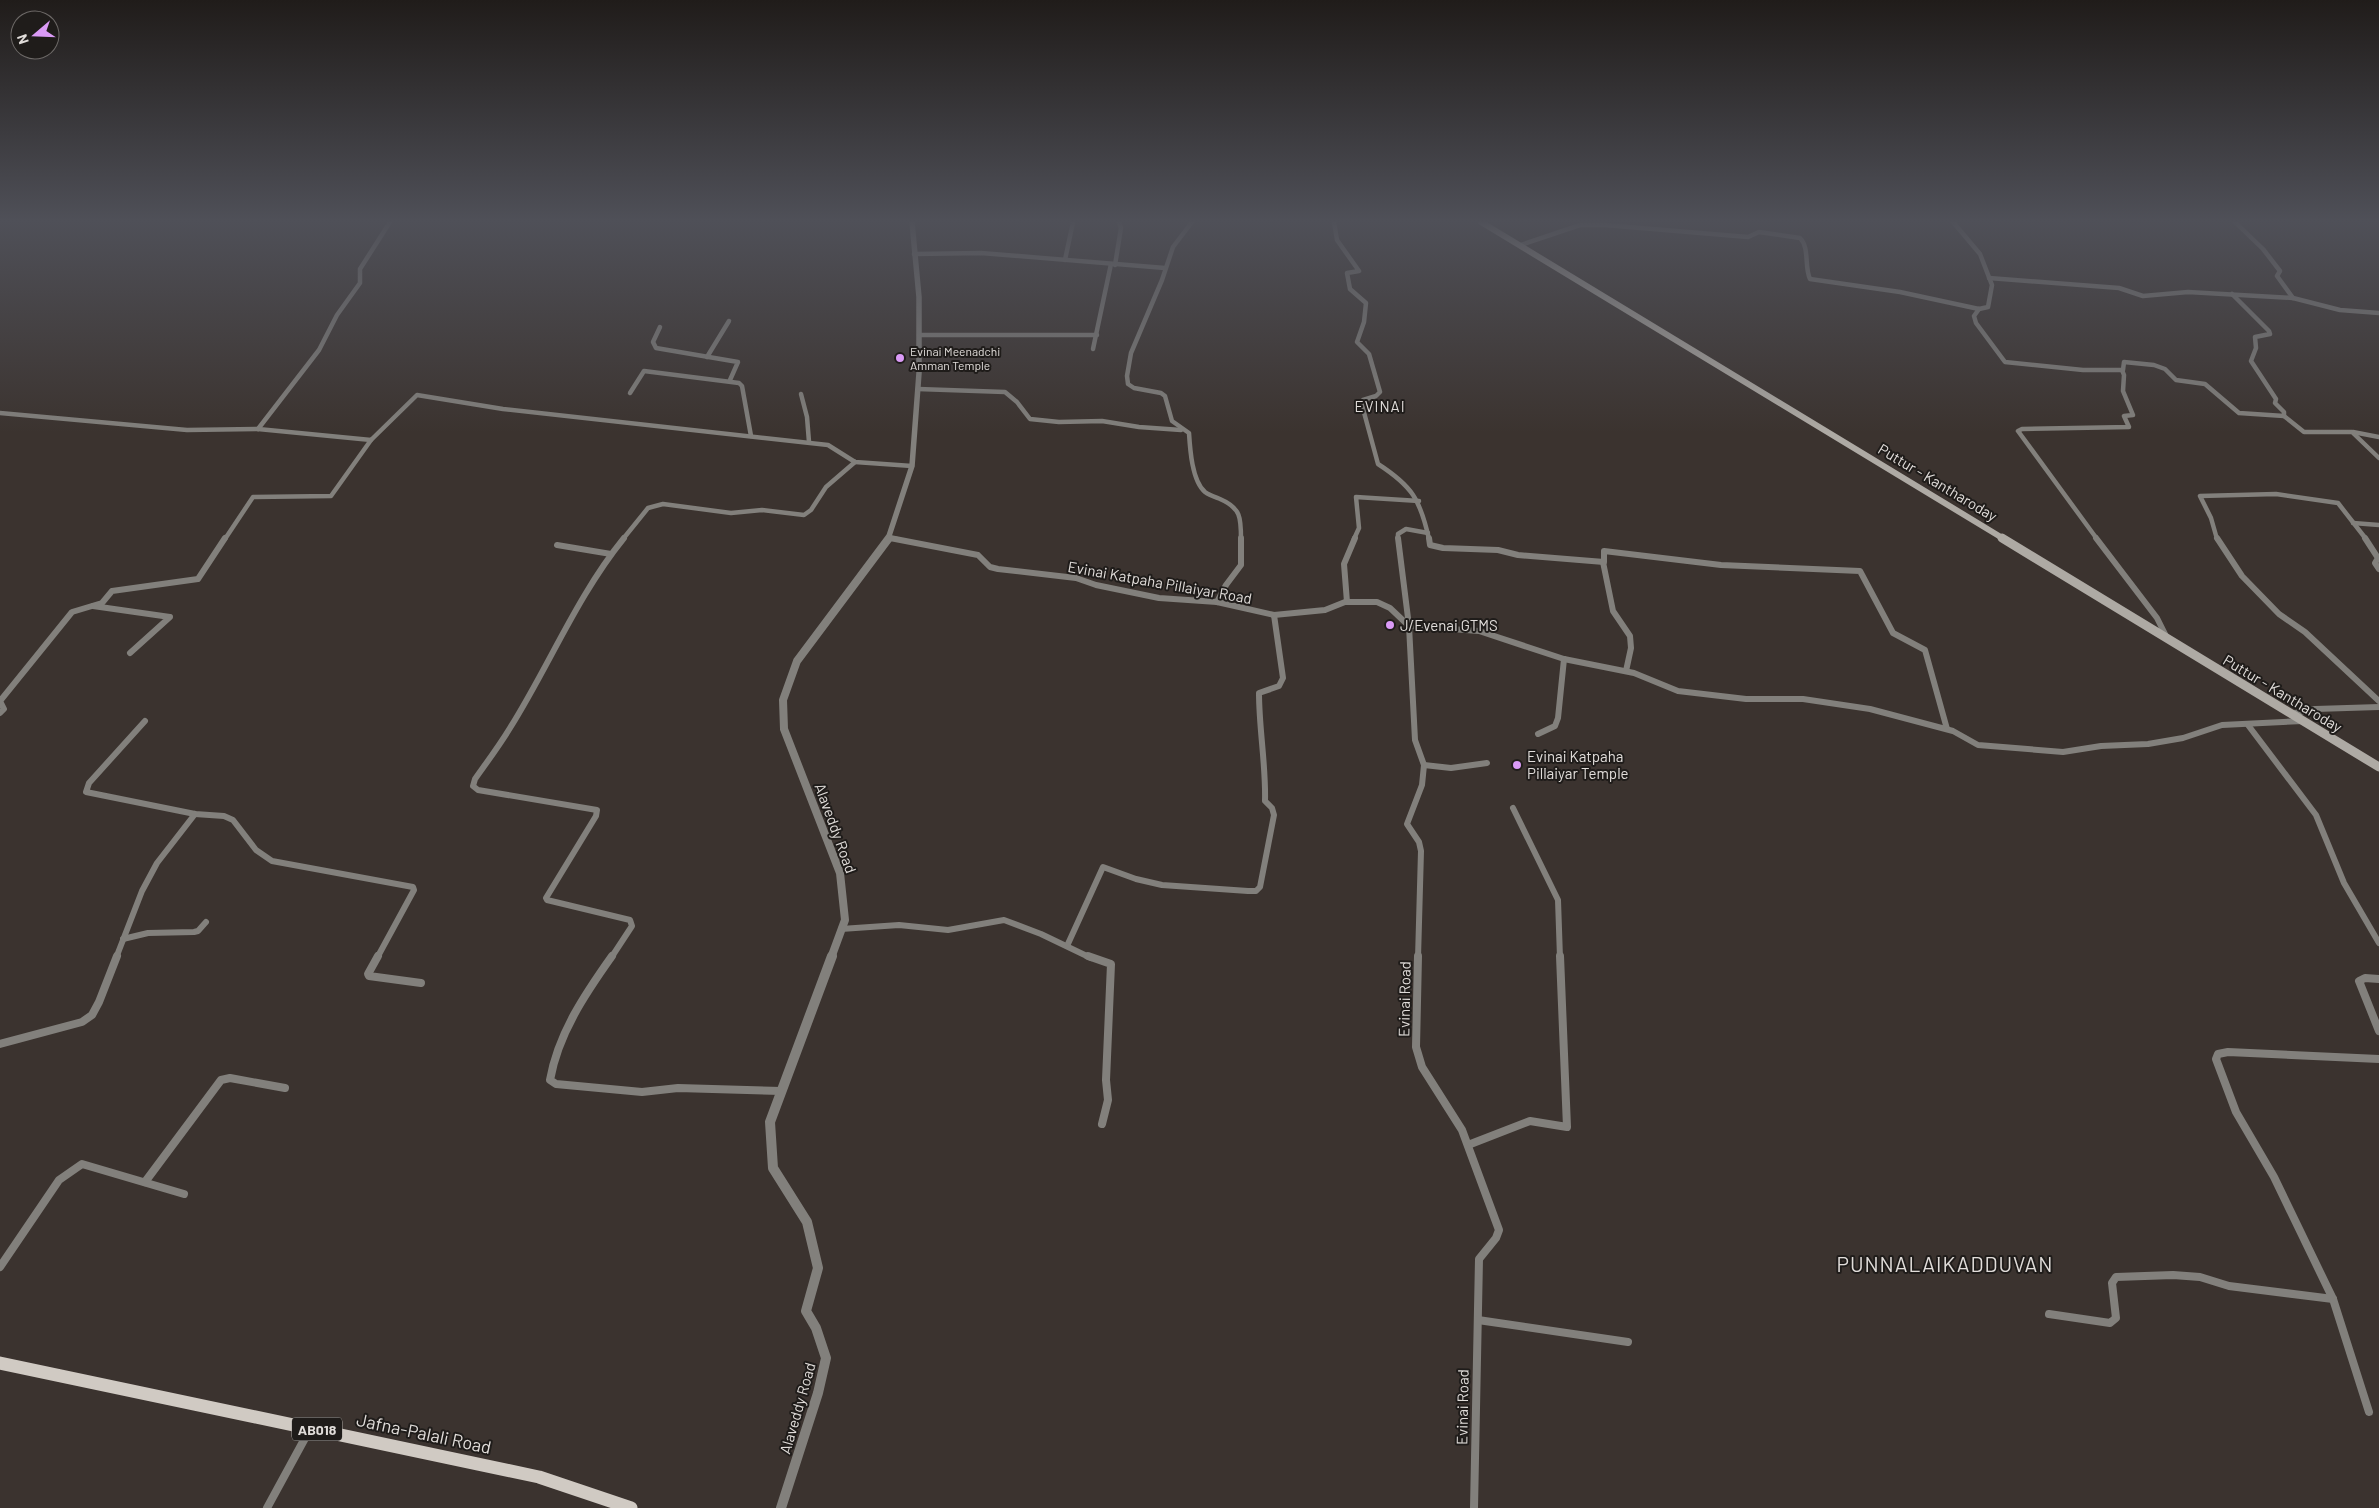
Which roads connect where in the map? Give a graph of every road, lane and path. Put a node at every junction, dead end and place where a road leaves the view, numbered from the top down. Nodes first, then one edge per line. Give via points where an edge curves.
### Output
1 (353, 292) edge
2 (918, 292) edge
3 (1107, 292) edge
4 (1157, 292) edge
5 (1352, 292) edge
6 (1599, 292) edge
7 (1902, 292) edge
8 (1991, 292) edge
9 (2132, 292) edge
10 (2184, 292) edge
11 (2196, 292) edge
12 (2289, 292) edge
13 (2232, 294) junction
14 (2293, 298) junction
15 (1979, 309) junction
16 (2379, 313) edge
17 (730, 321) dead end
18 (660, 328) dead end
19 (919, 335) junction
20 (1097, 336) junction
21 (1094, 349) dead end
22 (707, 357) junction
23 (2122, 370) junction
24 (730, 380) junction
25 (918, 389) junction
26 (630, 393) dead end
27 (801, 394) dead end
28 (0, 413) edge
29 (2284, 416) junction
30 (258, 429) junction
31 (1187, 430) junction
32 (2352, 432) junction
33 (751, 436) junction
34 (2379, 437) edge
35 (371, 440) junction
36 (810, 442) junction
37 (2379, 458) edge
38 (855, 462) junction
39 (912, 466) junction
40 (1419, 501) junction
41 (2353, 523) junction
42 (2379, 525) edge
43 (1428, 533) junction
44 (888, 538) junction
45 (557, 545) dead end
46 (611, 554) junction
47 (1603, 562) junction
48 (2379, 569) edge
49 (1217, 602) junction
50 (1347, 602) junction
51 (92, 606) junction
52 (1274, 615) junction
53 (1409, 626) junction
54 (2167, 638) junction
55 (130, 653) dead end
56 (1564, 659) junction
57 (1626, 671) junction
58 (2379, 701) edge
59 (2379, 707) edge
60 (0, 713) edge
61 (2292, 714) junction
62 (145, 721) dead end
63 (2303, 721) junction
64 (2248, 726) junction
65 (1947, 729) junction
66 (1538, 734) dead end
67 (1487, 763) dead end
68 (1424, 765) junction
69 (2379, 767) edge
70 (1513, 808) dead end
71 (195, 814) junction
72 (206, 922) dead end
73 (841, 929) junction
74 (123, 939) junction
75 (2379, 943) edge
76 (1067, 946) junction
77 (2379, 978) edge
78 (421, 983) dead end
79 (2379, 1031) edge
80 (0, 1044) edge
81 (2379, 1059) edge
82 (286, 1088) dead end
83 (781, 1091) junction
84 (1102, 1124) dead end
85 (1468, 1145) junction
86 (145, 1182) junction
87 (184, 1194) dead end
88 (0, 1267) edge
89 (2333, 1299) junction
90 (2049, 1314) dead end
91 (1478, 1320) junction
92 (1628, 1342) dead end
93 (0, 1364) edge
94 (2369, 1412) dead end
95 (311, 1428) junction
96 (267, 1508) edge
97 (631, 1508) edge
98 (781, 1508) edge
99 (1474, 1508) edge

1 - 30 street via 320,350
2 - 19 street, Alaveddy Road
3 - 20 street
4 - 31 street via 1131,353 1128,384 1165,396 1172,421
5 - 40 street via 1366,303 1357,342 1369,354 1380,392 1363,400 1362,405 1378,464 1406,482
6 - 54 main road, Puttur - Kantharoday
7 - 15 street
8 - 15 street via 1988,307
9 - 10 street via 2143,296
11 - 13 street
12 - 14 street
13 - 14 street
13 - 29 street via 2269,331 2270,334 2254,336 2256,348 2252,361
14 - 16 street via 2340,310
15 - 23 street via 1974,316 1976,323 2005,362 2083,370
17 - 22 street
18 - 22 street via 654,347
19 - 20 street
19 - 25 street, Alaveddy Road
20 - 21 street
22 - 24 street via 738,362
23 - 29 street via 2124,362 2160,365 2176,380 2205,384 2239,413
23 - 54 street via 2123,391 2133,415 2124,416 2129,427 2030,428 2018,431 2157,618
24 - 26 street via 644,371
24 - 33 street via 742,386
25 - 31 street via 1005,392 1030,419 1102,421
25 - 39 street, Alaveddy Road
27 - 36 street
28 - 30 street via 188,430
29 - 32 street via 2304,432
30 - 35 street
31 - 49 street via 1190,456 1201,487 1206,493 1231,504 1241,522 1241,565
32 - 34 street
32 - 37 street
33 - 35 street via 504,409 417,395
33 - 36 street
35 - 51 street via 331,496 253,497 198,579 112,591 102,603
36 - 38 street via 828,445
38 - 39 street
38 - 46 street via 826,487 804,516 762,510 730,513 653,505
39 - 44 street, Alaveddy Road
40 - 43 street
40 - 50 street via 1356,497 1359,528 1344,564
41 - 42 street
41 - 48 street via 2374,550
41 - 58 street via 2344,508 2327,501 2276,494 2200,496 2217,540 2242,576 2279,614 2305,632
43 - 47 street via 1430,545 1443,548 1498,550 1518,555
43 - 53 street, Evinai Road via 1406,529 1398,534
44 - 49 street, Evinai Katpaha Pillaiyar Road via 978,555 990,567 998,569 1076,578 1159,598
44 - 73 street, Alaveddy Road via 797,661 783,700 784,729 840,873 845,920
45 - 46 street
46 - 83 street via 473,786 478,790 597,810 546,898 630,920 632,926 584,997 563,1037 550,1080 556,1084 642,1092 678,1088
47 - 57 street via 1614,611 1630,636
47 - 65 street via 1604,551 1721,565 1860,571 1893,633 1925,650
49 - 52 street, Evinai Katpaha Pillaiyar Road
50 - 52 street, Evinai Katpaha Pillaiyar Road via 1326,610
50 - 53 street, Evinai Katpaha Pillaiyar Road via 1384,604
51 - 55 street via 170,617
51 - 60 street via 72,612 0,701 4,709
52 - 76 street via 1283,678 1279,686 1262,690 1258,700 1266,771 1265,801 1274,815 1260,887 1256,891 1248,891 1181,885 1136,879 1103,867
53 - 56 street via 1479,631
53 - 68 street, Evinai Road via 1415,740
54 - 61 main road, Puttur - Kantharoday
56 - 57 street
56 - 66 street via 1558,718 1555,726
57 - 65 street via 1698,694 1829,702
59 - 61 street via 2315,709
61 - 63 main road, Puttur - Kantharoday
62 - 71 street via 89,783 86,792
63 - 64 street
63 - 69 main road, Puttur - Kantharoday
64 - 65 street via 2222,725 2183,738 2063,752 1978,744
64 - 75 street via 2316,814 2345,884
67 - 68 street via 1451,768
68 - 85 street, Evinai Road via 1422,784 1407,824 1421,851 1416,1047 1422,1067
70 - 85 street via 1558,900 1568,1127 1530,1121
71 - 74 street via 157,863
71 - 78 street via 224,816 233,820 256,850 272,861 413,887 368,974
72 - 74 street via 194,932 148,933
73 - 76 street via 899,925 948,930 1004,920
73 - 83 street, Alaveddy Road
74 - 80 street via 92,1015 82,1022
76 - 84 street via 1111,964 1108,1100
77 - 79 street via 2358,981
81 - 89 street via 2228,1052 2218,1054 2216,1059 2236,1112 2274,1177
82 - 86 street via 230,1078 221,1080
83 - 98 street, Alaveddy Road via 770,1122 774,1168 807,1222 818,1268 806,1311 816,1328 826,1358
85 - 91 street, Evinai Road via 1499,1230 1498,1238 1479,1259
86 - 87 street
86 - 88 street via 82,1164 70,1170 59,1180
89 - 90 street via 2229,1286 2200,1277 2128,1276 2116,1277 2112,1283 2116,1318 2110,1323
89 - 94 street
91 - 92 street
91 - 99 street, Evinai Road
93 - 95 main road, Jafna-Palali Road / AB018
95 - 96 street
95 - 97 main road, Jafna-Palali Road / AB018 via 539,1477

